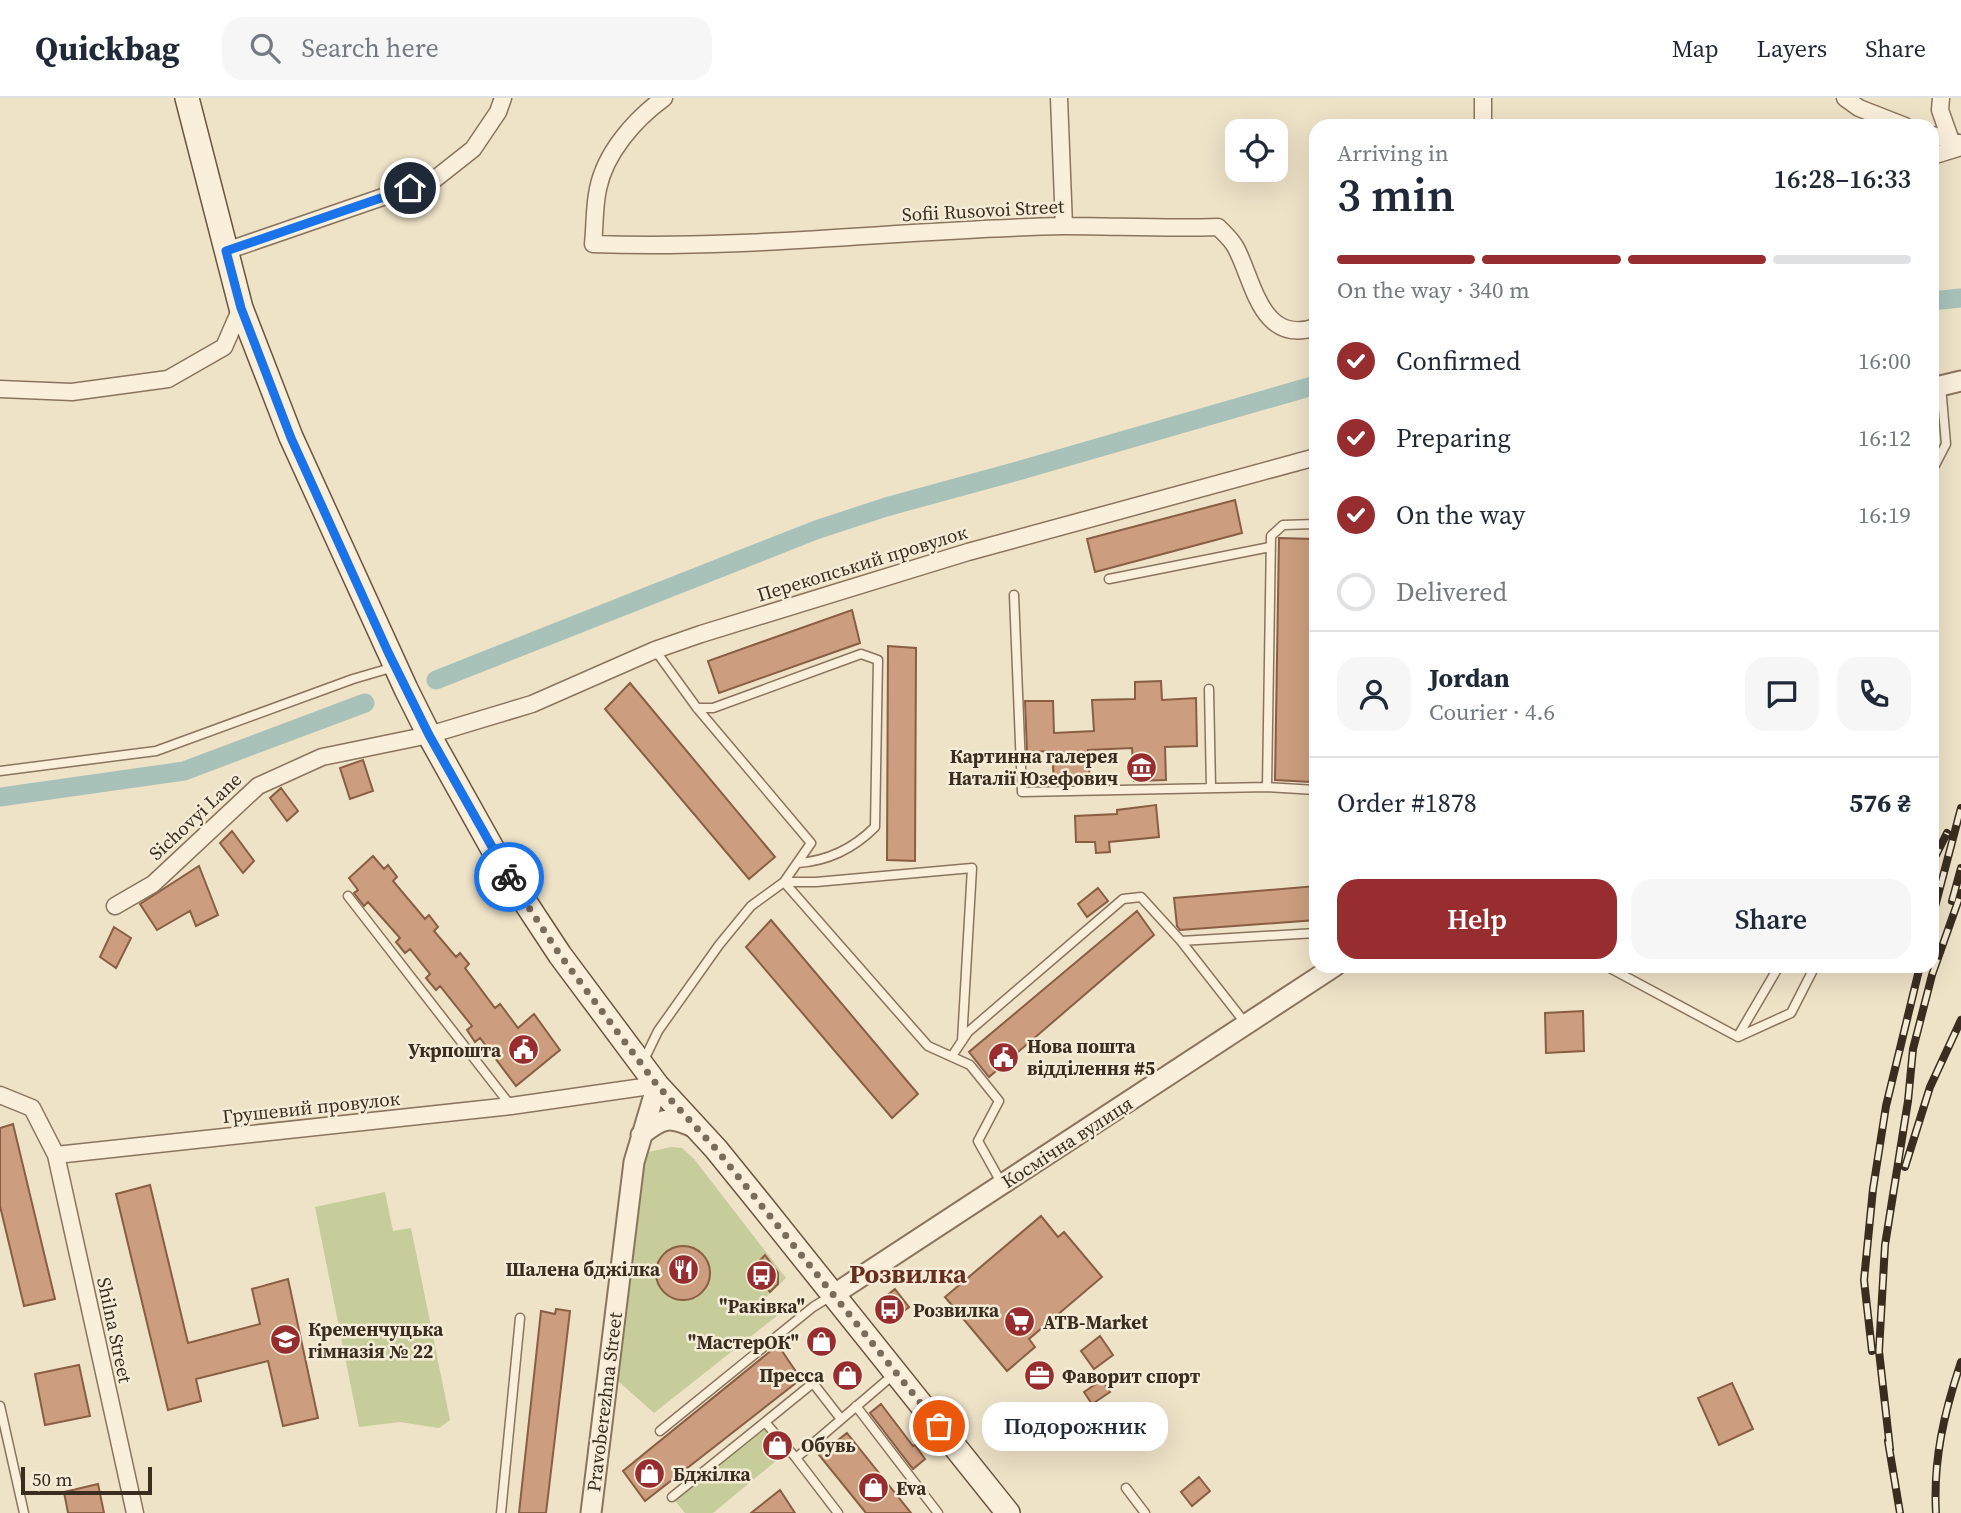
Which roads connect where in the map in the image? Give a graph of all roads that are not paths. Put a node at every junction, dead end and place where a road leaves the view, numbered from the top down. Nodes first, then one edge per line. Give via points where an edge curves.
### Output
1 (187, 98) edge
2 (503, 98) edge
3 (664, 98) edge
4 (1059, 98) edge
5 (1483, 98) edge
6 (1845, 98) edge
7 (1941, 98) edge
8 (1483, 119) edge
9 (1887, 119) edge
10 (1939, 137) edge
11 (1958, 144) edge
12 (1939, 153) edge
13 (1064, 226) junction
14 (226, 251) junction
15 (241, 308) junction
16 (1309, 328) edge
17 (1961, 381) edge
18 (1939, 386) edge
19 (0, 390) edge
20 (1939, 400) edge
21 (1939, 458) edge
22 (1309, 459) edge
23 (1309, 524) edge
24 (1270, 547) junction
25 (1109, 579) dead end
26 (1014, 595) dead end
27 (655, 650) junction
28 (392, 659) junction
29 (1209, 689) dead end
30 (697, 708) junction
31 (429, 735) junction
32 (0, 771) edge
33 (1267, 787) junction
34 (1212, 788) junction
35 (1309, 790) edge
36 (798, 863) junction
37 (784, 882) junction
38 (348, 896) dead end
39 (115, 906) dead end
40 (1309, 933) edge
41 (1181, 941) junction
42 (1324, 973) edge
43 (1619, 973) edge
44 (1775, 973) edge
45 (1811, 973) edge
46 (1246, 1025) junction
47 (1738, 1037) junction
48 (962, 1041) junction
49 (952, 1056) junction
50 (642, 1065) junction
51 (657, 1085) junction
52 (0, 1095) edge
53 (511, 1106) junction
54 (696, 1128) junction
55 (641, 1135) junction
56 (56, 1155) junction
57 (1002, 1184) junction
58 (833, 1295) junction
59 (520, 1318) dead end
60 (896, 1372) junction
61 (0, 1406) edge
62 (856, 1406) junction
63 (841, 1419) junction
64 (765, 1422) junction
65 (660, 1431) dead end
66 (796, 1458) junction
67 (1126, 1488) dead end
68 (672, 1497) dead end
69 (24, 1513) edge
70 (135, 1513) edge
71 (501, 1513) edge
72 (591, 1513) edge
73 (838, 1513) edge
74 (938, 1513) edge
75 (1008, 1513) edge
76 (1145, 1513) edge

1 - 14 main road
2 - 14 street via 473,149 435,179
3 - 13 street, Sofii Rusovoi Street via 646,111 617,145 598,188 593,244 790,241
4 - 13 street
5 - 8 street
6 - 9 street
7 - 11 street via 1940,110
10 - 11 street
11 - 12 street
13 - 16 street, Sofii Rusovoi Street via 1217,227 1236,246 1271,321 1290,330
14 - 15 main road
15 - 19 street via 224,348 168,379 72,392
15 - 28 main road via 291,438
17 - 18 street
20 - 21 lane via 1946,444
22 - 27 street, Перекопський провулок via 968,552
23 - 24 lane via 1283,525 1272,536
24 - 25 lane
24 - 33 lane
26 - 34 lane via 1022,792
27 - 30 lane
27 - 31 street, Перекопський провулок via 532,704
28 - 31 main road
28 - 32 lane via 354,679 156,751
29 - 34 lane
30 - 36 lane via 811,843
30 - 36 lane via 713,708 861,654 878,660 875,827 819,862
31 - 39 street, Sichovyi Lane via 322,757 258,786 153,884
31 - 50 main road via 513,883
33 - 34 lane
33 - 35 lane
36 - 37 lane
37 - 48 lane via 972,869
37 - 49 lane via 928,1046
37 - 50 lane via 751,906 719,944 658,1031
38 - 53 lane
40 - 41 lane
41 - 46 lane
41 - 48 lane via 1141,897 1123,899
42 - 46 street, Космічна вулиця
43 - 47 lane
44 - 47 lane
45 - 47 lane via 1791,1013
46 - 57 street, Космічна вулиця
48 - 49 lane
49 - 57 lane via 970,1065 999,1101 978,1141
50 - 51 main road
51 - 53 street, Грушевий провулок
51 - 54 main road
51 - 55 street, Pravoberezhna Street
52 - 56 street via 32,1108
53 - 56 street, Грушевий провулок
54 - 55 street via 676,1119 657,1121
54 - 58 main road
55 - 72 street, Pravoberezhna Street
56 - 70 street, Shilna Street
57 - 58 street, Космічна вулиця
58 - 60 main road
58 - 65 lane
59 - 71 lane
60 - 62 lane
60 - 75 main road
61 - 69 lane
62 - 63 lane
62 - 74 lane
63 - 64 lane via 813,1382
63 - 66 lane
64 - 66 lane
64 - 68 lane
66 - 73 lane
67 - 76 lane

